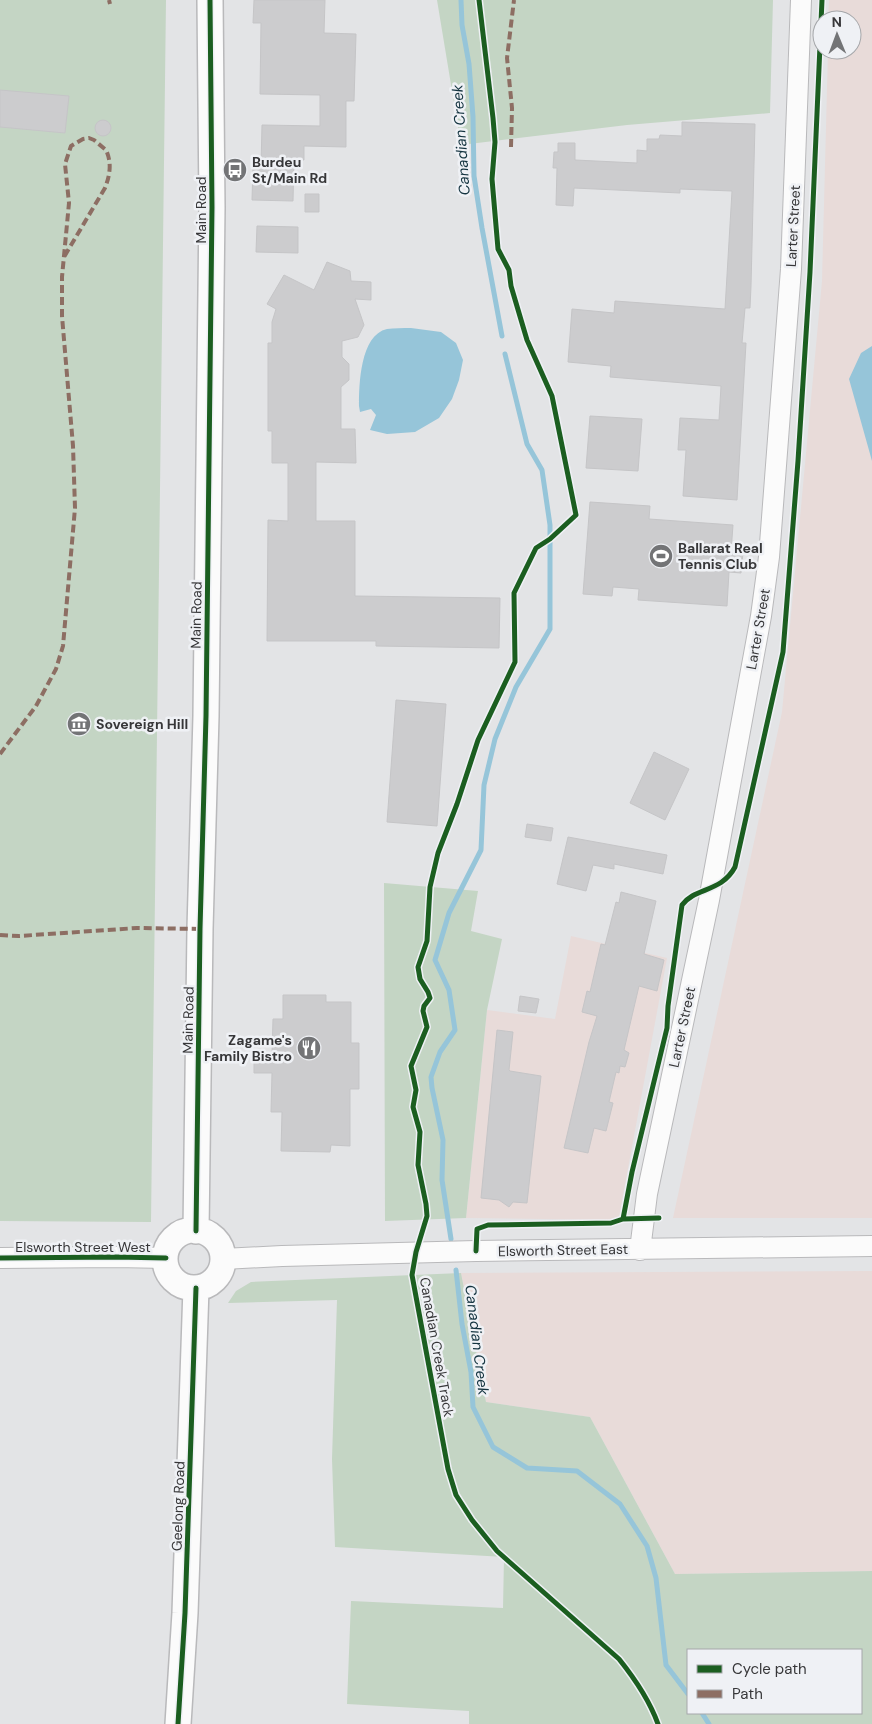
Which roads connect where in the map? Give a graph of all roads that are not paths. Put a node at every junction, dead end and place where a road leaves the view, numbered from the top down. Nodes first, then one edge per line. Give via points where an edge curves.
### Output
1 (210, 0) edge
2 (801, 0) edge
3 (196, 1231) junction
4 (872, 1246) edge
5 (640, 1250) junction
6 (0, 1258) edge
7 (166, 1258) junction
8 (223, 1259) junction
9 (196, 1288) junction
10 (178, 1724) edge

1 - 3 main road, Main Road via 212,207
2 - 5 street, Larter Street via 791,269 770,550 709,900 647,1194
3 - 7 main road via 185,1232 175,1238 168,1247
3 - 8 main road via 205,1232 215,1240
4 - 5 street, Elsworth Street East
5 - 8 street, Elsworth Street East
6 - 7 street, Elsworth Street West
7 - 9 main road via 174,1280
8 - 9 main road via 217,1277 208,1285
9 - 10 main road, Geelong Road

